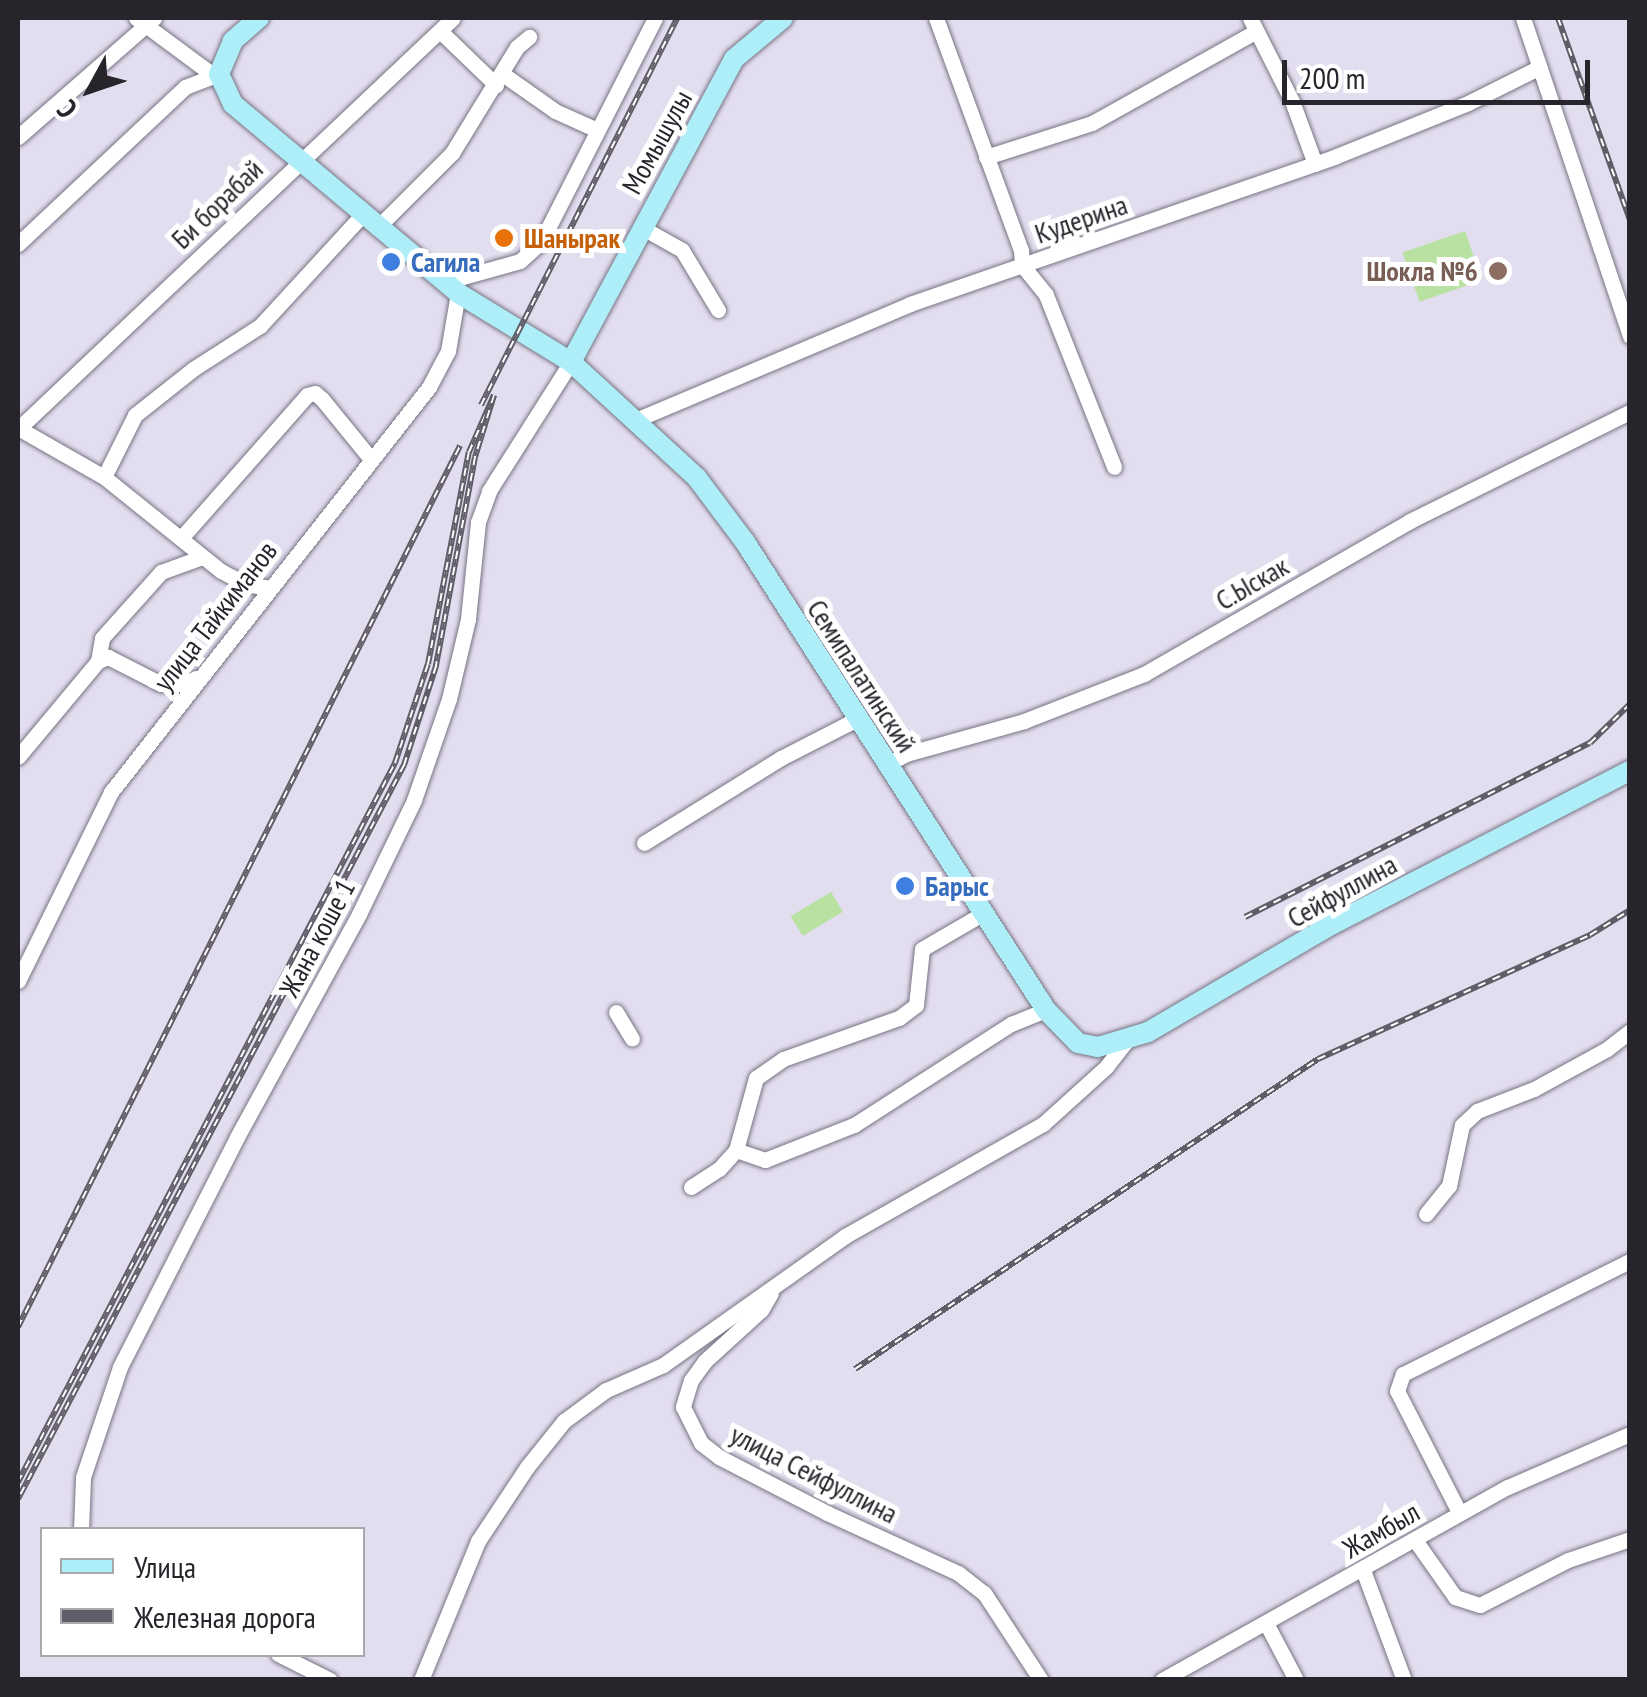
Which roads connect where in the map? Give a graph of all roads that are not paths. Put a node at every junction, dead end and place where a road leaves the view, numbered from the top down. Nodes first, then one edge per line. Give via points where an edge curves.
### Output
1 (259, 18) edge
2 (453, 18) edge
3 (655, 18) edge
4 (782, 18) edge
5 (936, 18) edge
6 (1523, 18) edge
7 (146, 21) edge
8 (1252, 25) edge
9 (440, 31) junction
10 (529, 36) dead end
11 (1540, 68) junction
12 (216, 74) junction
13 (500, 80) junction
14 (597, 130) junction
15 (18, 138) edge
16 (986, 156) junction
17 (297, 162) junction
18 (1314, 164) junction
19 (370, 222) junction
20 (641, 226) junction
21 (18, 244) edge
22 (1022, 265) junction
23 (452, 287) junction
24 (718, 310) dead end
25 (1630, 336) edge
26 (571, 362) junction
27 (1630, 412) edge
28 (638, 419) junction
29 (18, 428) edge
30 (371, 459) junction
31 (1114, 466) dead end
32 (104, 477) junction
33 (182, 537) junction
34 (202, 557) junction
35 (269, 588) junction
36 (98, 661) junction
37 (204, 674) junction
38 (857, 719) junction
39 (18, 757) edge
40 (886, 765) junction
41 (1630, 771) edge
42 (644, 843) dead end
43 (982, 914) junction
44 (18, 980) edge
45 (1046, 1010) junction
46 (616, 1012) dead end
47 (1630, 1032) edge
48 (632, 1039) dead end
49 (1126, 1040) junction
50 (1078, 1043) joint
51 (736, 1150) junction
52 (692, 1187) dead end
53 (1426, 1214) dead end
54 (1630, 1261) edge
55 (775, 1286) junction
56 (1630, 1434) edge
57 (1459, 1512) junction
58 (81, 1527) edge
59 (1630, 1539) edge
60 (1415, 1540) junction
61 (1363, 1570) junction
62 (1266, 1622) junction
63 (284, 1657) edge
64 (330, 1680) edge
65 (421, 1680) edge
66 (1041, 1680) edge
67 (1162, 1680) edge
68 (1296, 1680) edge
69 (1404, 1680) edge

1 - 12 main road via 233,41
2 - 9 street, Би борабай
3 - 14 street
4 - 20 main road, Момышулы via 734,59
5 - 16 street
6 - 11 street
7 - 12 street
7 - 15 street
8 - 16 street via 1092,123
8 - 18 street via 1292,101
9 - 13 street
9 - 17 street, Би борабай
10 - 13 street
11 - 18 street, Кудерина
11 - 25 street
12 - 17 main road, Семипалатинский via 233,104
12 - 21 street via 184,87
13 - 14 street
13 - 19 street via 452,152
14 - 23 street via 541,242 508,266
16 - 22 street
17 - 19 main road, Семипалатинский
17 - 29 street, Би борабай
18 - 22 street, Кудерина
19 - 23 main road, Семипалатинский
19 - 32 street via 260,326 135,415
20 - 24 street via 682,250
20 - 26 main road, Момышулы
22 - 28 street, Кудерина via 910,304
22 - 31 street via 1046,295
23 - 26 main road, Семипалатинский
23 - 30 street, улица Тайкиманов via 448,351 430,387
26 - 28 main road, Семипалатинский
26 - 58 street, Жана коше 1 via 489,491 449,699 414,800 120,1367 83,1477
27 - 40 street, С.Ыскак via 1410,521 1144,674
28 - 38 main road, Семипалатинский via 696,478 745,542
29 - 32 street
30 - 33 street via 322,399 306,395
30 - 35 street, улица Тайкиманов
32 - 33 street
33 - 34 street
34 - 35 street via 245,584
34 - 36 street, улица Тайкиманов via 161,572 102,638
35 - 37 street, улица Тайкиманов
36 - 37 street via 108,657 161,684 184,684
36 - 39 street, улица Тайкиманов
37 - 44 street, улица Тайкиманов via 112,792
38 - 40 main road, Семипалатинский
38 - 42 street
40 - 43 main road, Семипалатинский
41 - 49 main road, Сейфуллина
43 - 45 main road, Семипалатинский
43 - 51 street via 922,949 916,1005 899,1018 784,1059 756,1078
45 - 50 main road, Семипалатинский
45 - 51 street via 1011,1024 854,1125 764,1160
46 - 48 street
47 - 53 street via 1534,1089 1477,1111 1462,1125 1449,1186
49 - 50 main road, Сейфуллина
49 - 55 street, улица Сейфуллина via 1044,1124 845,1236
51 - 52 street
54 - 57 street via 1402,1374 1396,1392
55 - 65 street, улица Сейфуллина via 662,1365 606,1390 564,1421 478,1542
55 - 66 street, улица Сейфуллина via 761,1310 692,1380 683,1407 701,1442 827,1513 958,1574 984,1593
56 - 57 street, Жамбыл
57 - 60 street, Жамбыл
59 - 60 street via 1568,1560 1480,1604 1455,1596
60 - 61 street, Жамбыл
61 - 62 street, Жамбыл
61 - 69 street
62 - 67 street, Жамбыл
62 - 68 street
63 - 64 street

